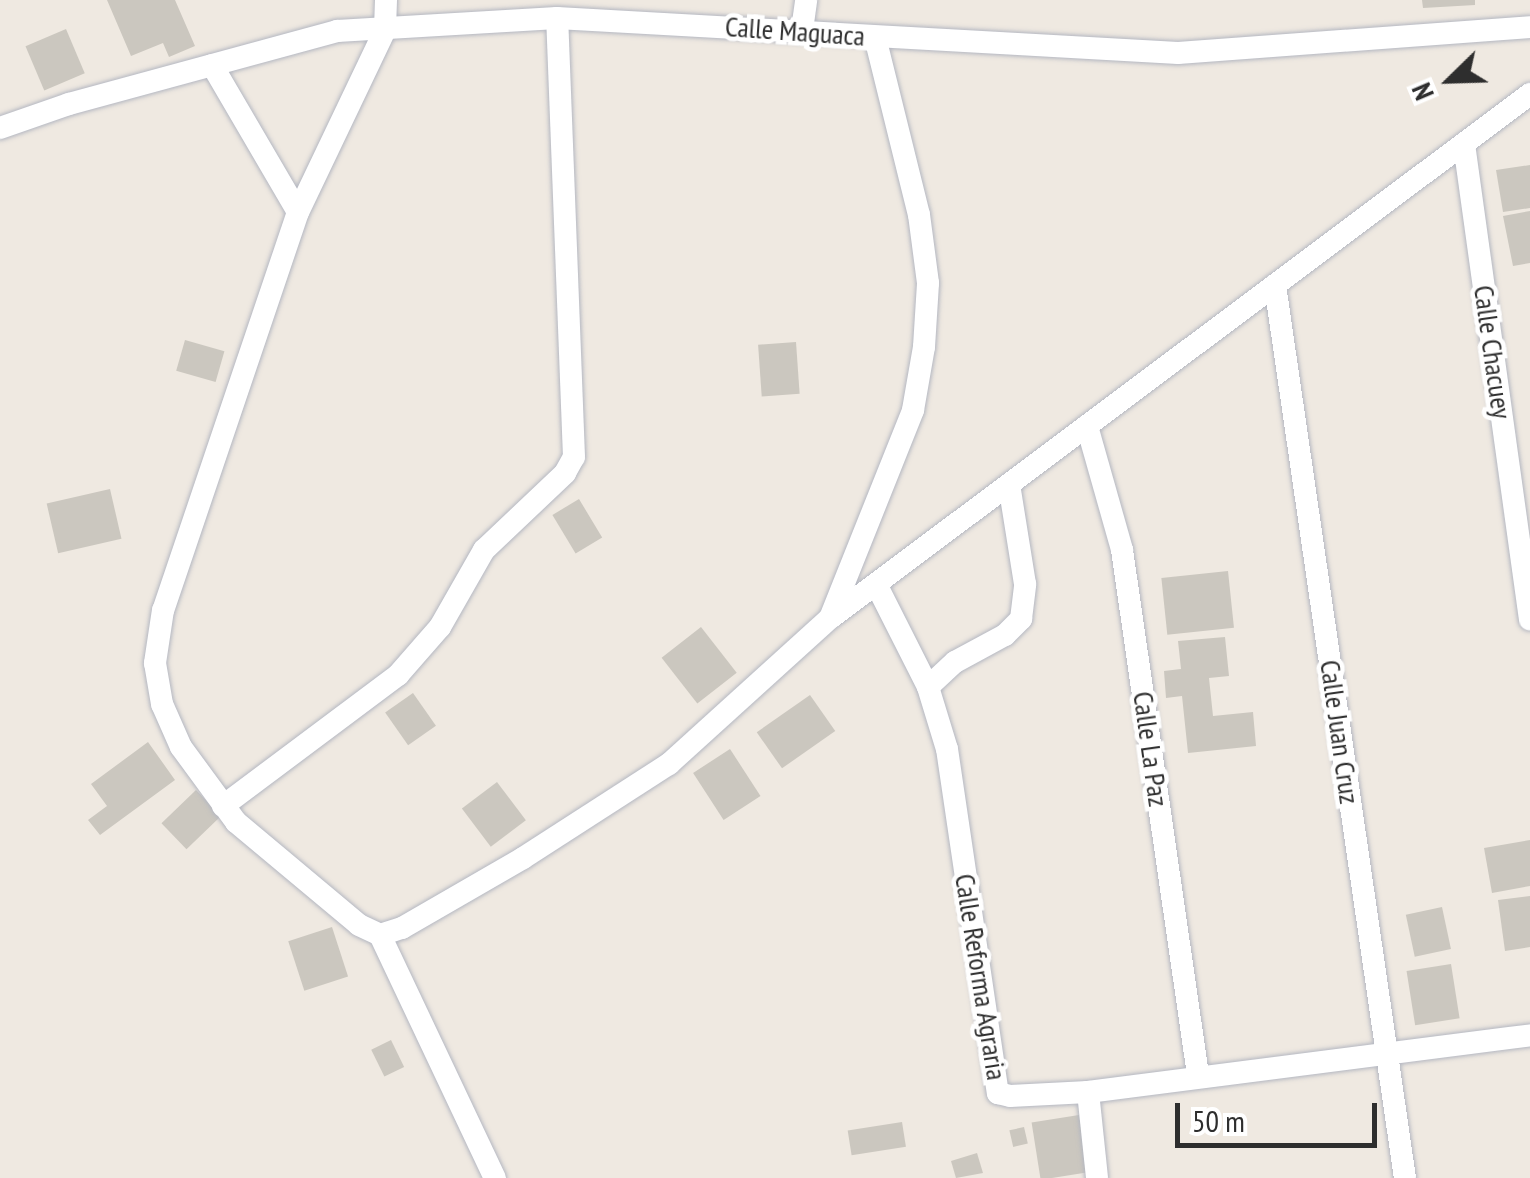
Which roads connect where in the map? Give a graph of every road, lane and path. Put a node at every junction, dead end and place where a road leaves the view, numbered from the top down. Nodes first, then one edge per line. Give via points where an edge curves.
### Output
1 (386, 0) edge
2 (806, 0) edge
3 (556, 18) junction
4 (1530, 27) edge
5 (385, 30) junction
6 (802, 30) junction
7 (875, 37) junction
8 (212, 65) junction
9 (1530, 94) edge
10 (0, 128) edge
11 (1464, 144) junction
12 (298, 212) junction
13 (1275, 285) junction
14 (1088, 426) junction
15 (1009, 484) junction
16 (876, 584) junction
17 (830, 618) junction
18 (1530, 620) edge
19 (928, 688) junction
20 (223, 806) junction
21 (380, 934) junction
22 (1530, 1035) edge
23 (1387, 1052) junction
24 (1198, 1075) junction
25 (1088, 1092) junction
26 (496, 1178) edge
27 (1097, 1178) edge
28 (1405, 1178) edge

1 - 5 street
2 - 6 street
3 - 5 street, Calle Maguaca
3 - 6 street, Calle Maguaca
3 - 20 street via 574,457 565,474 484,550 440,627 398,675
4 - 7 street, Calle Maguaca via 1178,54
5 - 8 street, Calle Maguaca via 337,30
5 - 12 street
6 - 7 street, Calle Maguaca
7 - 17 street via 919,215 928,284 924,347 913,410
8 - 10 street, Calle Maguaca
8 - 12 street
9 - 11 street
11 - 13 street
11 - 18 street, Calle Chacuey
12 - 20 street via 163,610 156,663 162,704 181,747
13 - 14 street
13 - 23 street, Calle Juan Cruz
14 - 15 street
14 - 24 street, Calle La Paz via 1122,550
15 - 16 street
15 - 19 street via 1025,584 1021,620 955,662
16 - 17 street
16 - 19 street, Calle Reforma Agraria
17 - 21 street via 670,764 524,858
19 - 25 street, Calle Reforma Agraria via 947,749 998,1093
20 - 21 street via 359,925
21 - 26 street
22 - 23 street, Calle Reforma Agraria
23 - 24 street, Calle Reforma Agraria
23 - 28 street, Calle Juan Cruz
24 - 25 street, Calle Reforma Agraria
25 - 27 street

